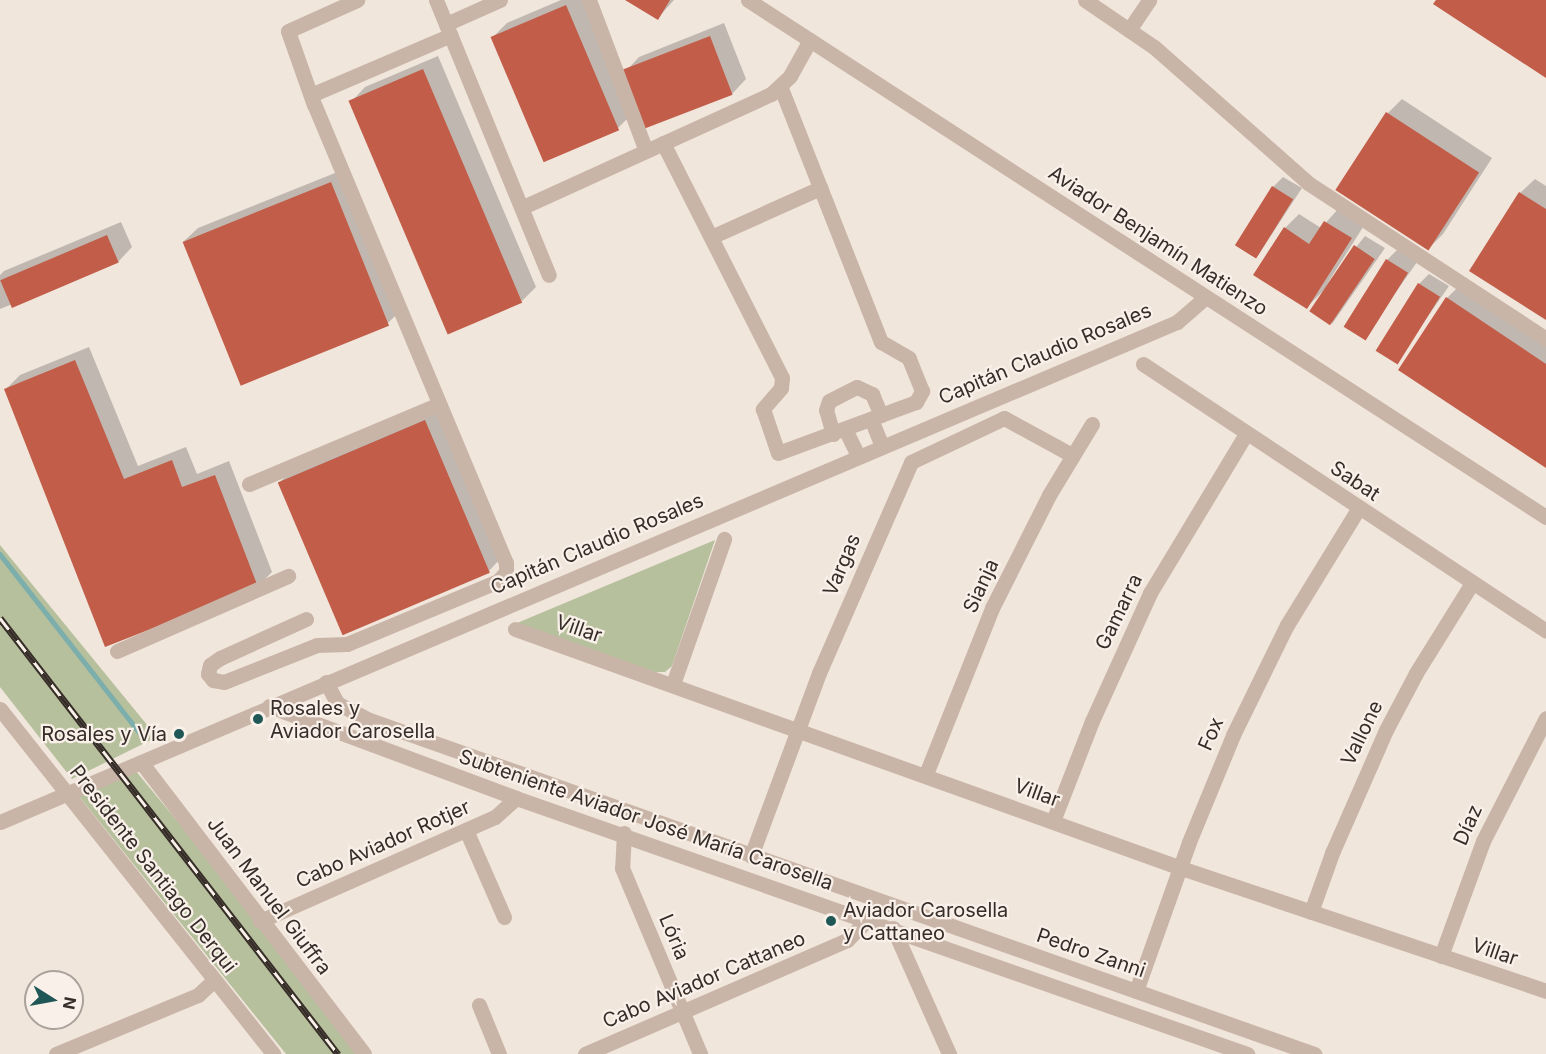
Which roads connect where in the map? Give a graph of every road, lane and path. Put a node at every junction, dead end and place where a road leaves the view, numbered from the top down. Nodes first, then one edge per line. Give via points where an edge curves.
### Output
1 (357, 0) edge
2 (436, 0) edge
3 (500, 0) edge
4 (589, 0) edge
5 (748, 0) edge
6 (1084, 0) edge
7 (1149, 0) edge
8 (449, 30) junction
9 (1129, 30) junction
10 (810, 40) junction
11 (780, 86) junction
12 (311, 95) junction
13 (663, 143) junction
14 (646, 151) junction
15 (820, 188) junction
16 (523, 207) junction
17 (711, 237) junction
18 (549, 275) dead end
19 (1206, 297) junction
20 (1546, 339) edge
21 (1143, 364) dead end
22 (439, 404) junction
23 (876, 417) junction
24 (1092, 424) dead end
25 (839, 432) junction
26 (1246, 434) junction
27 (882, 446) junction
28 (1072, 455) junction
29 (858, 456) junction
30 (249, 484) dead end
31 (1358, 509) junction
32 (1546, 517) edge
33 (724, 539) dead end
34 (288, 576) dead end
35 (1472, 583) junction
36 (306, 619) dead end
37 (515, 629) dead end
38 (1546, 631) edge
39 (117, 651) dead end
40 (326, 682) junction
41 (673, 684) junction
42 (269, 706) junction
43 (0, 709) edge
44 (1546, 718) edge
45 (796, 729) junction
46 (141, 762) junction
47 (926, 774) junction
48 (68, 794) junction
49 (516, 798) junction
50 (1053, 821) junction
51 (0, 822) edge
52 (466, 830) junction
53 (624, 833) junction
54 (751, 856) junction
55 (1181, 868) junction
56 (1311, 912) junction
57 (504, 917) dead end
58 (260, 921) junction
59 (866, 921) junction
60 (893, 928) junction
61 (1441, 956) junction
62 (214, 980) junction
63 (1136, 991) junction
64 (1546, 991) edge
65 (479, 1005) dead end
66 (682, 1012) junction
67 (1211, 1047) edge
68 (56, 1054) edge
69 (273, 1054) edge
70 (364, 1054) edge
71 (499, 1054) edge
72 (585, 1054) edge
73 (700, 1054) edge
74 (949, 1054) edge
75 (1247, 1054) edge
76 (1314, 1054) edge

1 - 12 street via 288,31
2 - 8 street
3 - 8 street
4 - 14 street
5 - 10 street, Aviador Benjamín Matienzo
6 - 9 street
7 - 9 street
8 - 12 street
8 - 16 street
9 - 20 street via 1192,79 1308,183
10 - 11 street
10 - 19 street, Aviador Benjamín Matienzo
11 - 13 street
11 - 15 street
12 - 22 street
13 - 14 street
13 - 17 street
14 - 16 street
15 - 17 street
15 - 23 street via 881,342 909,358 922,391 916,402
16 - 18 street
17 - 25 street via 782,378 781,387 763,409 778,453
19 - 27 street, Capitán Claudio Rosales via 1177,322
19 - 32 street, Aviador Benjamín Matienzo
21 - 26 street, Sabat
22 - 30 street
22 - 36 street via 506,563 503,578 347,644 321,644 224,682 213,680 208,674 210,665 219,658
23 - 25 street
23 - 25 street via 872,394 857,387 831,398 826,405
23 - 27 street
24 - 28 street, Sianja
25 - 29 street
26 - 31 street, Sabat
26 - 50 street, Gamarra via 1150,593 1096,712
27 - 29 street, Capitán Claudio Rosales
28 - 45 street, Vargas via 1004,418 911,462
28 - 47 street, Sianja via 992,608
29 - 40 street, Capitán Claudio Rosales
31 - 35 street, Sabat
31 - 55 street, Fox via 1321,564 1259,681 1213,780
33 - 41 street
34 - 39 street
35 - 38 street, Sabat
35 - 56 street, Vallone via 1443,625 1386,730 1332,853
37 - 41 street, Villar
40 - 42 street, Capitán Claudio Rosales
40 - 54 street, Pedro Zanni via 337,703 367,719
41 - 45 street, Villar
42 - 46 street, Capitán Claudio Rosales
42 - 49 street, Subteniente Aviador José María Carosella
43 - 48 street, Presidente Santiago Derqui
44 - 61 street, Díaz via 1483,841
45 - 47 street, Villar
45 - 54 street, Vargas
46 - 48 street, Capitán Claudio Rosales
46 - 58 street, Juan Manuel Giuffra
47 - 50 street, Villar
48 - 51 street, Capitán Claudio Rosales
48 - 62 street, Presidente Santiago Derqui
49 - 52 street, Cabo Aviador Rotjer via 505,811
49 - 53 street, Subteniente Aviador José María Carosella
50 - 55 street, Villar
52 - 57 street
52 - 58 street, Cabo Aviador Rotjer
53 - 59 street, Subteniente Aviador José María Carosella
53 - 66 street, Lória via 622,867
54 - 63 street, Pedro Zanni
55 - 56 street, Villar
55 - 63 street, Fox
56 - 61 street, Villar
58 - 70 street, Juan Manuel Giuffra
59 - 60 street, Subteniente Aviador José María Carosella
59 - 66 street, Cabo Aviador Cattaneo via 847,940
60 - 67 street, Subteniente Aviador José María Carosella
60 - 74 street
61 - 64 street, Villar
62 - 68 street via 198,995
62 - 69 street, Presidente Santiago Derqui
63 - 76 street, Pedro Zanni
65 - 71 street
66 - 72 street, Cabo Aviador Cattaneo
66 - 73 street, Lória
67 - 75 street, Subteniente Aviador José María Carosella

